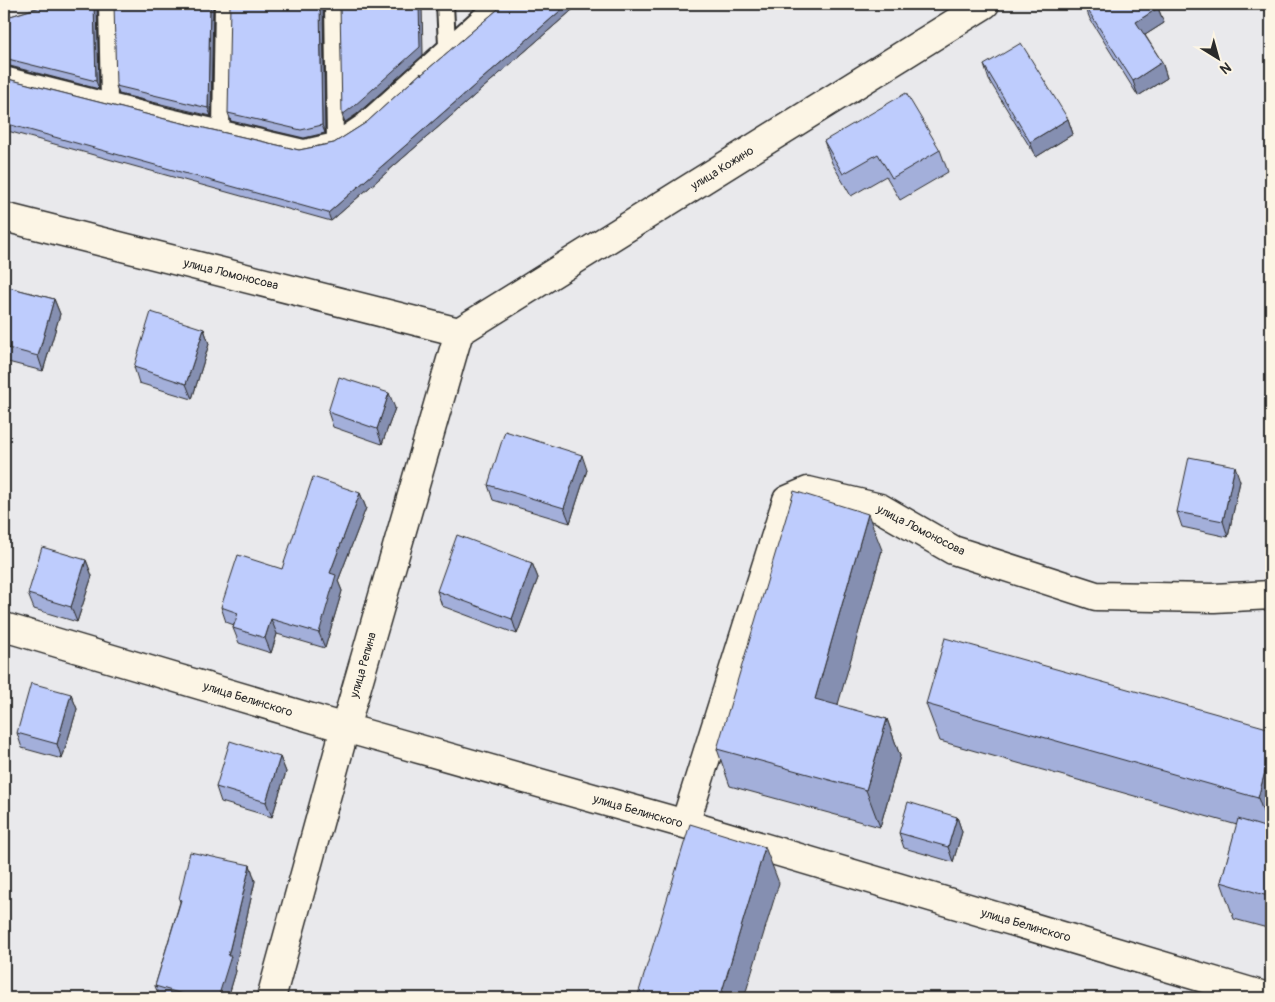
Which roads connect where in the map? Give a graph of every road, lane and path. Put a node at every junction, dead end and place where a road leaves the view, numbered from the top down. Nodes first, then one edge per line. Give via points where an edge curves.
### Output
1 (107, 4) edge
2 (223, 4) edge
3 (333, 4) edge
4 (445, 4) edge
5 (494, 4) edge
6 (985, 4) edge
7 (448, 45) junction
8 (4, 75) edge
9 (109, 101) junction
10 (221, 129) junction
11 (335, 141) junction
12 (4, 217) edge
13 (459, 332) junction
14 (1271, 595) edge
15 (4, 627) edge
16 (345, 728) junction
17 (685, 824) junction
18 (271, 998) edge
19 (1271, 998) edge

1 - 9 lane
2 - 10 lane
3 - 11 lane
4 - 7 lane
5 - 7 lane
6 - 13 street, улица Кожино
7 - 11 lane via 363,122
8 - 9 lane
9 - 10 lane
10 - 11 lane via 304,148
12 - 13 street, улица Ломоносова
13 - 16 street, улица Репина
14 - 17 street, улица Ломоносова via 1214,598 1096,596 953,550 880,508 808,491 787,500
15 - 16 street, улица Белинского
16 - 17 street, улица Белинского
16 - 18 street, улица Репина
17 - 19 street, улица Белинского

